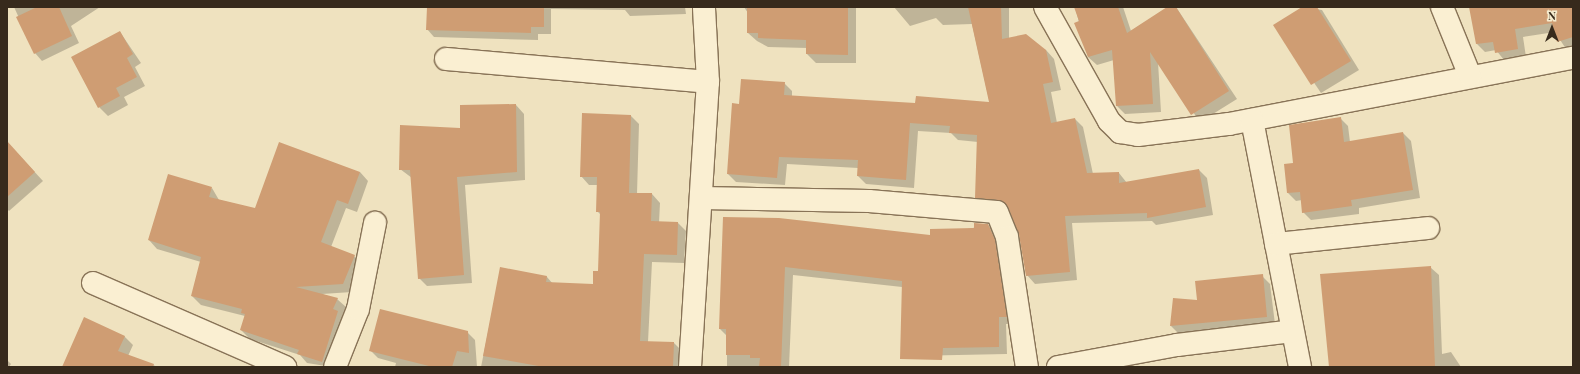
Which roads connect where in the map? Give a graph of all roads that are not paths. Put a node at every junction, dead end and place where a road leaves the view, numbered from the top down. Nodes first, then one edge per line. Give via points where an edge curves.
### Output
1 (704, 7) edge
2 (1045, 7) edge
3 (1442, 7) edge
4 (1573, 58) edge
5 (446, 59) dead end
6 (1470, 76) junction
7 (708, 82) junction
8 (1252, 120) junction
9 (701, 198) junction
10 (375, 223) dead end
11 (1428, 228) dead end
12 (1276, 244) junction
13 (93, 283) dead end
14 (1292, 331) junction
15 (285, 367) edge
16 (335, 367) edge
17 (690, 367) edge
18 (1027, 367) edge
19 (1058, 367) edge
20 (1300, 367) edge

1 - 7 street
2 - 8 street via 1109,121 1120,132 1138,135
3 - 6 street
4 - 6 street
5 - 7 street
6 - 8 street
7 - 9 street
8 - 12 street
9 - 17 street
9 - 18 street via 869,201 996,212 1008,237
10 - 16 street via 358,308
11 - 12 street
12 - 14 street
13 - 15 street
14 - 19 street via 1177,345
14 - 20 street

